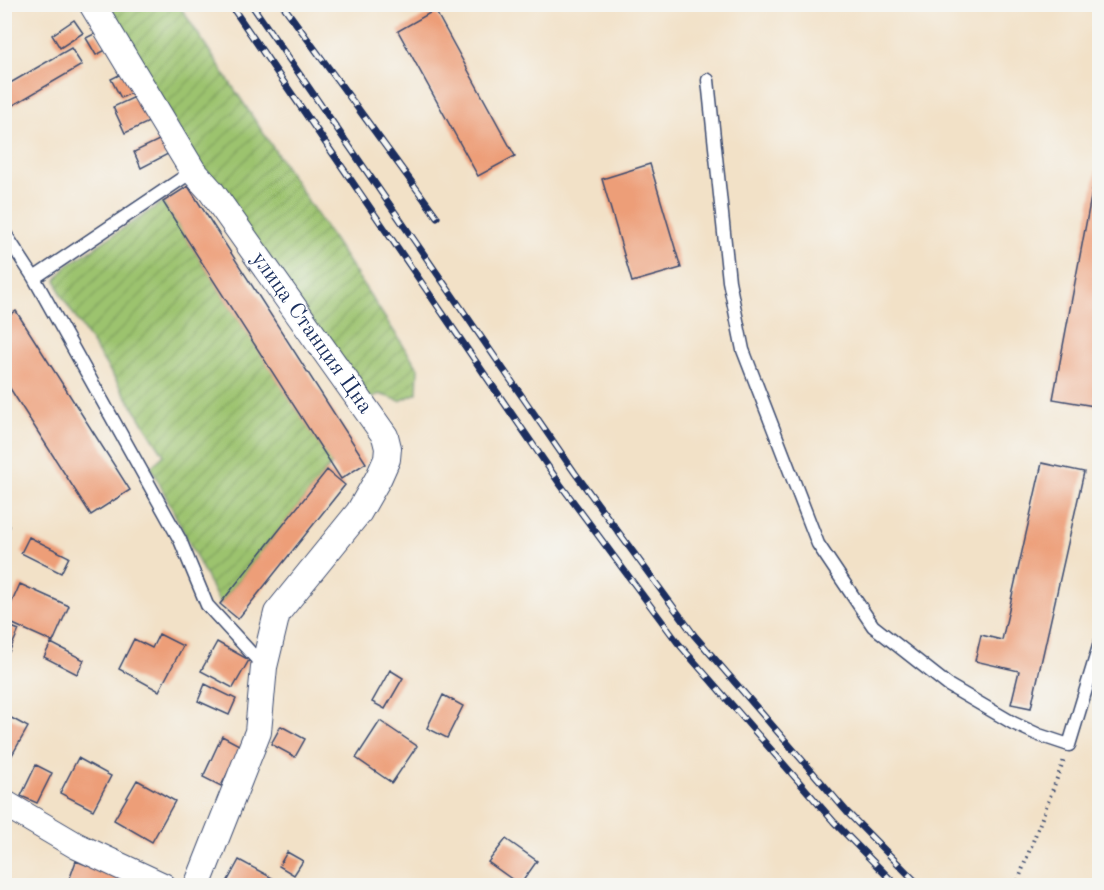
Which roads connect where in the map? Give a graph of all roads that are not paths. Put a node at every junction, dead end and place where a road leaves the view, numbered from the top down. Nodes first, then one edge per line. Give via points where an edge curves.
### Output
1 (92, 4) edge
2 (708, 80) dead end
3 (193, 171) junction
4 (4, 232) edge
5 (34, 279) junction
6 (1100, 643) edge
7 (264, 667) junction
8 (4, 803) edge
9 (164, 885) edge
10 (197, 885) edge

1 - 3 street, улица Станция Цна
2 - 6 lane via 729,281 743,350 818,544 873,626 948,686 1013,723 1069,745
3 - 5 lane
3 - 7 street, улица Станция Цна via 385,436 388,448 379,477 358,512 277,613
4 - 5 lane
5 - 7 lane via 180,540 207,605
7 - 10 street via 258,732
8 - 9 street via 77,846

